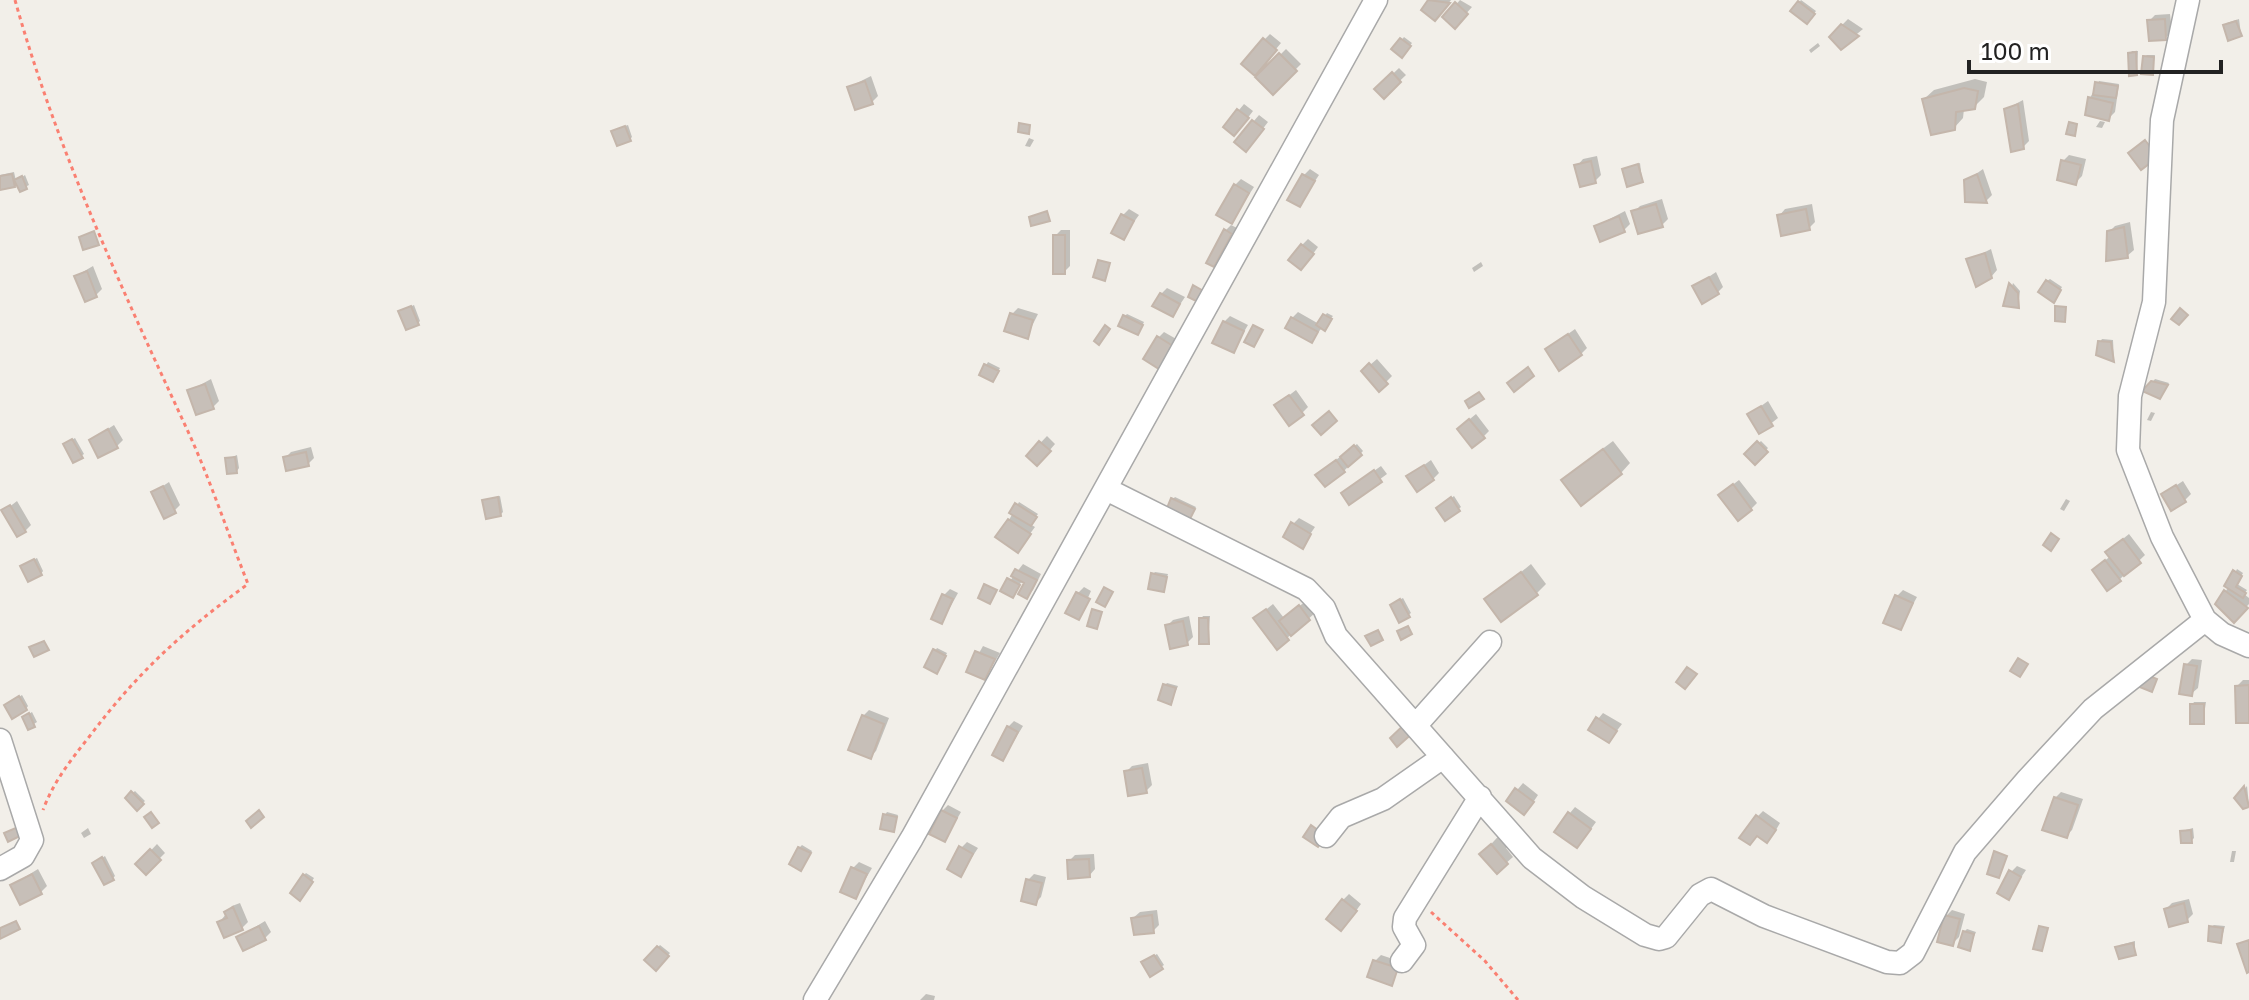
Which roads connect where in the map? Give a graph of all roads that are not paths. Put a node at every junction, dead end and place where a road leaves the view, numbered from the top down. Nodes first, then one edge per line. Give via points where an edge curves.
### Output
1 (1376, 0) edge
2 (2188, 0) edge
3 (1106, 489) junction
4 (2205, 620) junction
5 (1490, 642) dead end
6 (2249, 646) edge
7 (1416, 725) junction
8 (0, 740) edge
9 (1443, 757) junction
10 (1480, 797) junction
11 (1326, 836) dead end
12 (0, 869) edge
13 (1402, 961) dead end
14 (815, 1000) edge

1 - 3 street
2 - 4 street via 2162,120 2154,302 2130,396 2128,450 2162,537
3 - 7 street via 1315,595 1336,636
3 - 14 street via 912,838
4 - 6 street
4 - 10 street via 2093,709 2028,779 1965,852 1913,953 1900,963 1764,916 1711,889 1666,937 1653,938 1583,897 1532,858
5 - 7 street
7 - 9 street
8 - 12 street via 32,840 23,856
9 - 10 street
9 - 11 street via 1383,799 1341,817
10 - 13 street via 1403,923 1414,945

